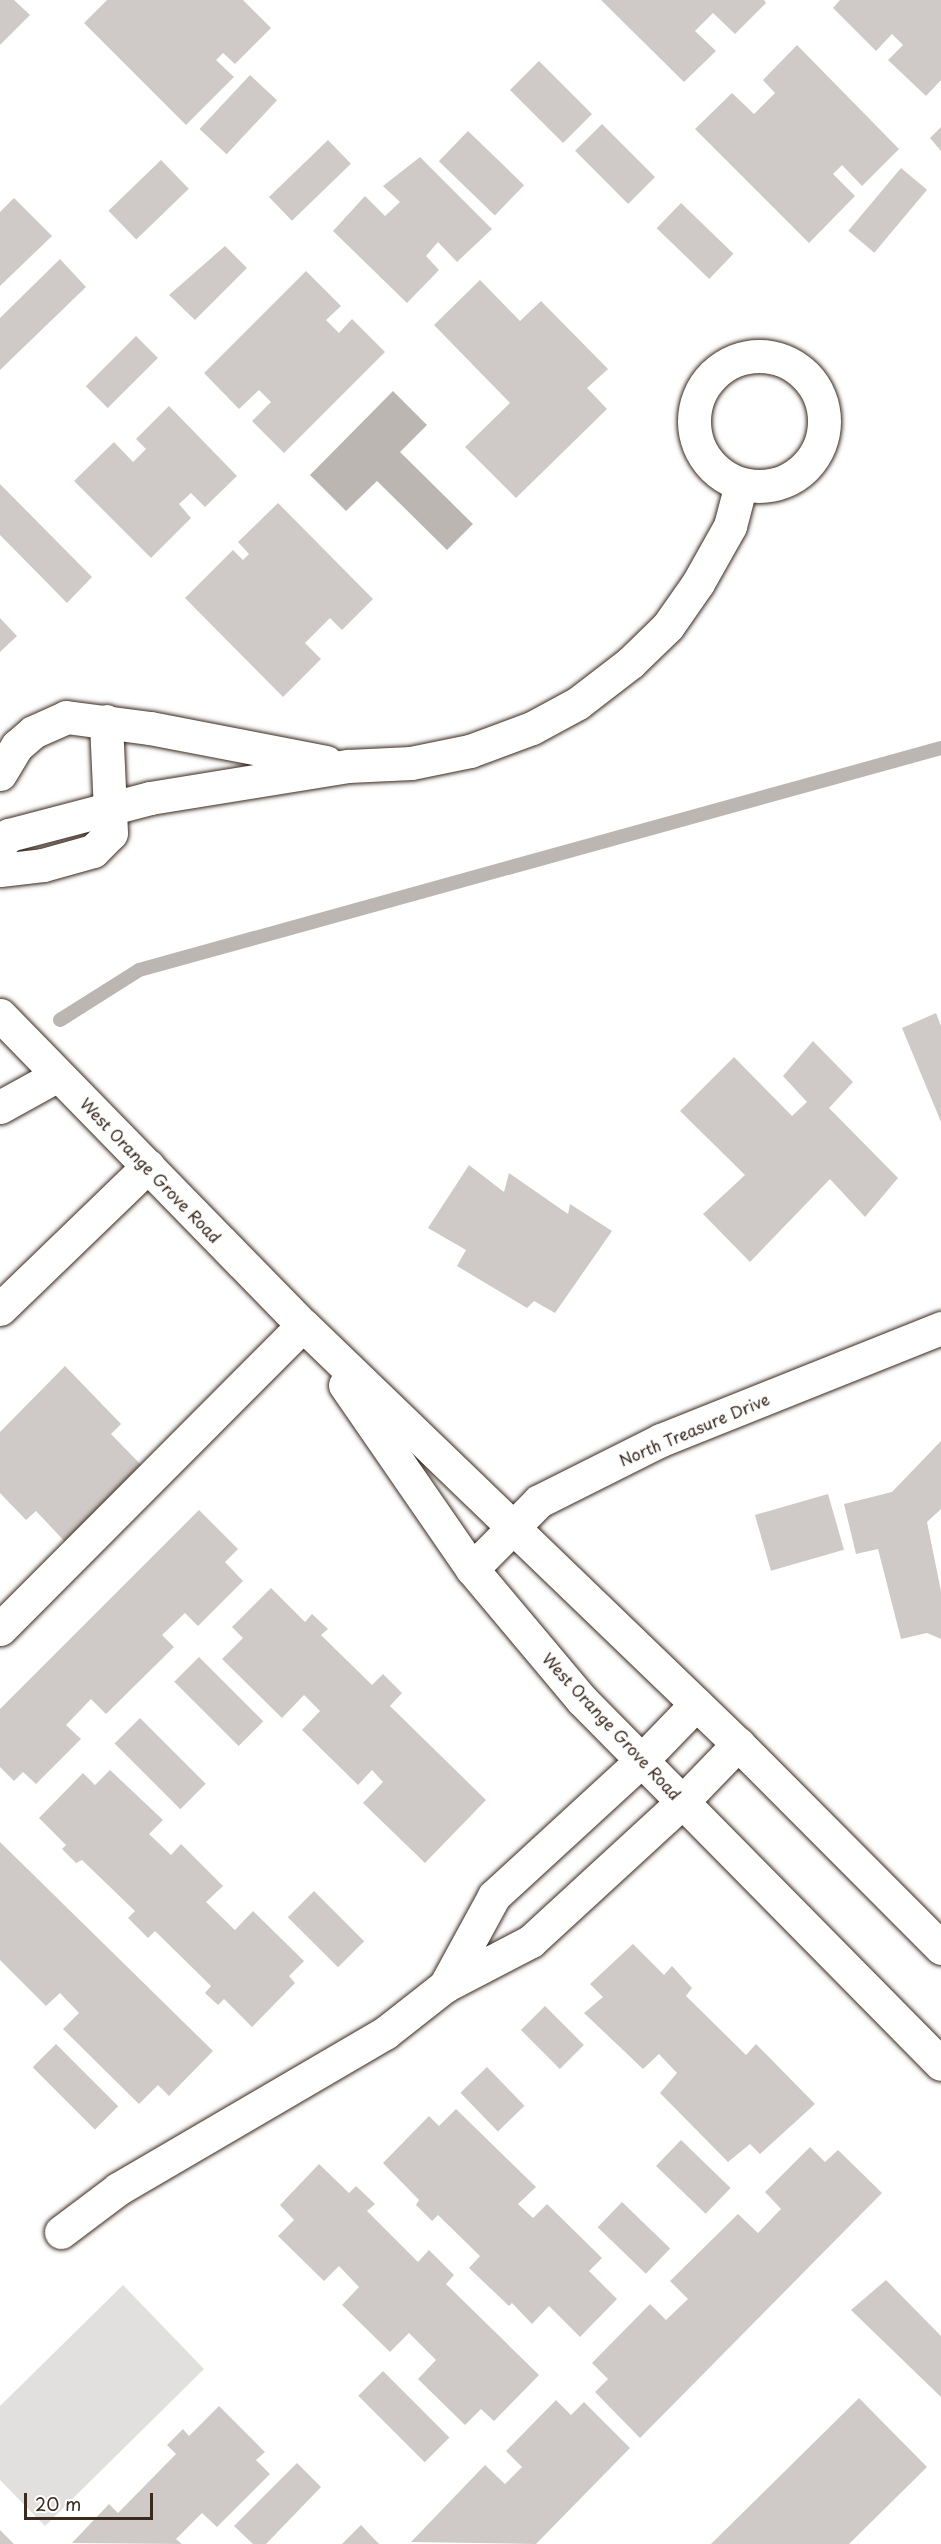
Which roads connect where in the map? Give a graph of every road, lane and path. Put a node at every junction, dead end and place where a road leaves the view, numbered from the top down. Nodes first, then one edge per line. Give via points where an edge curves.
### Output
1 (741, 484) dead end
2 (106, 721) junction
3 (348, 766) junction
4 (0, 774) edge
5 (112, 808) junction
6 (3, 833) edge
7 (0, 870) edge
8 (0, 1015) edge
9 (58, 1075) junction
10 (0, 1107) edge
11 (148, 1166) junction
12 (0, 1309) edge
13 (303, 1325) junction
14 (941, 1328) edge
15 (513, 1528) junction
16 (472, 1569) junction
17 (0, 1629) edge
18 (696, 1704) junction
19 (738, 1744) junction
20 (642, 1760) junction
21 (682, 1802) junction
22 (941, 1948) edge
23 (445, 1986) junction
24 (941, 2064) edge
25 (61, 2232) dead end

1 - 3 main road via 730,526 668,626 630,663 578,703 532,728 470,751 411,763
2 - 3 main road
2 - 4 main road via 66,717 49,722 17,746
2 - 5 main road
3 - 5 main road
5 - 6 main road
5 - 7 main road via 111,833 93,851 43,865
8 - 9 main road, West Orange Grove Road
9 - 10 main road
9 - 11 main road, West Orange Grove Road
11 - 12 main road
11 - 13 main road, West Orange Grove Road
13 - 15 main road, West Orange Grove Road
13 - 16 main road, West Orange Grove Road
13 - 17 main road
14 - 15 main road, North Treasure Drive via 661,1440 539,1501
15 - 16 main road, North Treasure Drive
15 - 18 main road, West Orange Grove Road
16 - 20 main road, West Orange Grove Road via 582,1700
18 - 19 main road, West Orange Grove Road
18 - 20 main road
19 - 21 main road
19 - 22 main road, West Orange Grove Road
20 - 21 main road, West Orange Grove Road
20 - 23 main road via 494,1896
21 - 23 main road via 531,1941
21 - 24 main road, West Orange Grove Road
23 - 25 main road via 385,2033 118,2189

